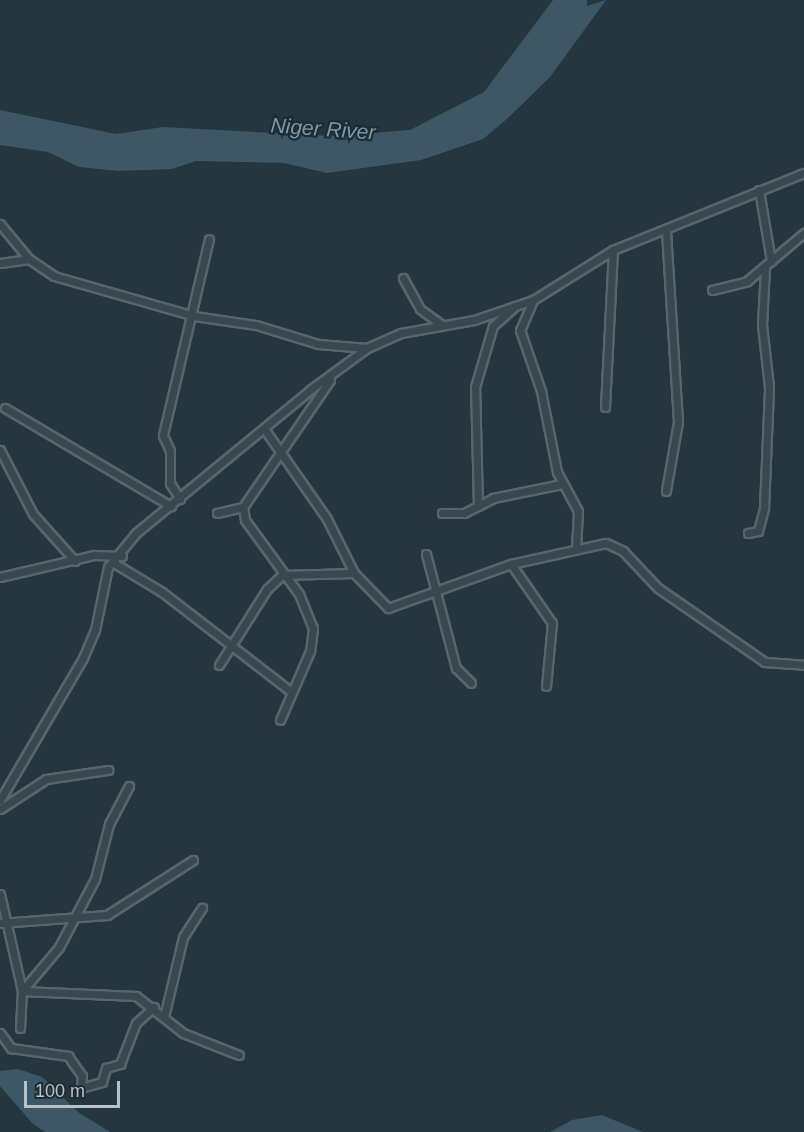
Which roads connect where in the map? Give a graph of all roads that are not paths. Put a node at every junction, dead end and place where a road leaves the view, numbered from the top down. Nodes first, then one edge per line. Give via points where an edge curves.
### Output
1 (804, 173) edge
2 (759, 190) junction
3 (0, 224) edge
4 (666, 231) junction
5 (804, 233) edge
6 (209, 239) dead end
7 (613, 250) junction
8 (29, 259) junction
9 (771, 261) junction
10 (0, 263) edge
11 (765, 267) junction
12 (403, 278) dead end
13 (712, 290) dead end
14 (533, 300) junction
15 (515, 306) junction
16 (194, 316) junction
17 (442, 325) junction
18 (367, 348) junction
19 (341, 371) junction
20 (605, 407) dead end
21 (5, 408) dead end
22 (265, 430) junction
23 (282, 449) junction
24 (0, 450) edge
25 (562, 484) junction
26 (666, 490) dead end
27 (180, 499) junction
28 (171, 506) junction
29 (478, 506) junction
30 (243, 507) junction
31 (218, 513) dead end
32 (442, 513) dead end
33 (748, 533) dead end
34 (576, 547) junction
35 (426, 554) dead end
36 (122, 556) junction
37 (75, 561) junction
38 (114, 562) junction
39 (511, 564) junction
40 (354, 573) junction
41 (282, 575) junction
42 (0, 578) edge
43 (434, 595) junction
44 (233, 646) junction
45 (219, 665) dead end
46 (804, 665) edge
47 (471, 683) dead end
48 (546, 686) dead end
49 (290, 691) junction
50 (280, 720) dead end
51 (108, 770) dead end
52 (129, 786) dead end
53 (0, 800) edge
54 (0, 809) edge
55 (193, 860) dead end
56 (0, 894) edge
57 (202, 908) dead end
58 (70, 920) junction
59 (0, 923) edge
60 (10, 925) junction
61 (22, 991) junction
62 (154, 1007) junction
63 (164, 1017) junction
64 (20, 1028) dead end
65 (0, 1033) edge
66 (239, 1055) dead end

1 - 2 street
2 - 4 street
2 - 9 street
3 - 8 street
4 - 7 street
4 - 26 street via 678,422
5 - 9 street
6 - 16 street
7 - 14 street
7 - 20 street
8 - 10 street
8 - 16 street via 54,276
9 - 11 street
11 - 13 street via 735,288
11 - 33 street via 762,325 769,387 764,508 758,531
12 - 17 street via 415,303
14 - 15 street
14 - 25 street via 520,330 541,391
15 - 17 street
15 - 29 street via 493,326 475,387
16 - 18 street via 256,325 318,344
16 - 27 street via 185,332 163,435 170,450 170,483
17 - 18 street via 426,325
18 - 19 street
19 - 22 street
19 - 23 street via 317,395
21 - 28 street
22 - 23 street
22 - 27 street
23 - 30 street
23 - 40 street
24 - 37 street via 33,514
25 - 29 street
25 - 34 street via 578,511
27 - 28 street
28 - 36 street via 136,533
29 - 32 street
30 - 31 street
30 - 41 street via 245,520
34 - 39 street
34 - 46 street via 614,545 658,588 765,662
35 - 43 street
36 - 37 street
36 - 38 street
37 - 42 street
38 - 44 street
38 - 53 street via 83,658
39 - 43 street
39 - 48 street via 552,622
40 - 41 street
40 - 43 street via 388,608
41 - 44 street via 267,589
41 - 49 street via 299,594 313,628 310,651
43 - 47 street via 456,668
44 - 45 street
44 - 49 street
49 - 50 street
51 - 54 street via 46,779
52 - 58 street via 109,824 95,879
55 - 58 street via 106,915
56 - 60 street
57 - 63 street via 183,938
58 - 60 street
58 - 61 street via 59,947
59 - 60 street
60 - 61 street
61 - 62 street via 78,997 115,992 136,996
61 - 64 street
62 - 63 street
62 - 65 street via 136,1023 120,1064 106,1068 102,1082 81,1088 82,1076 68,1056 11,1048
63 - 66 street via 196,1040

